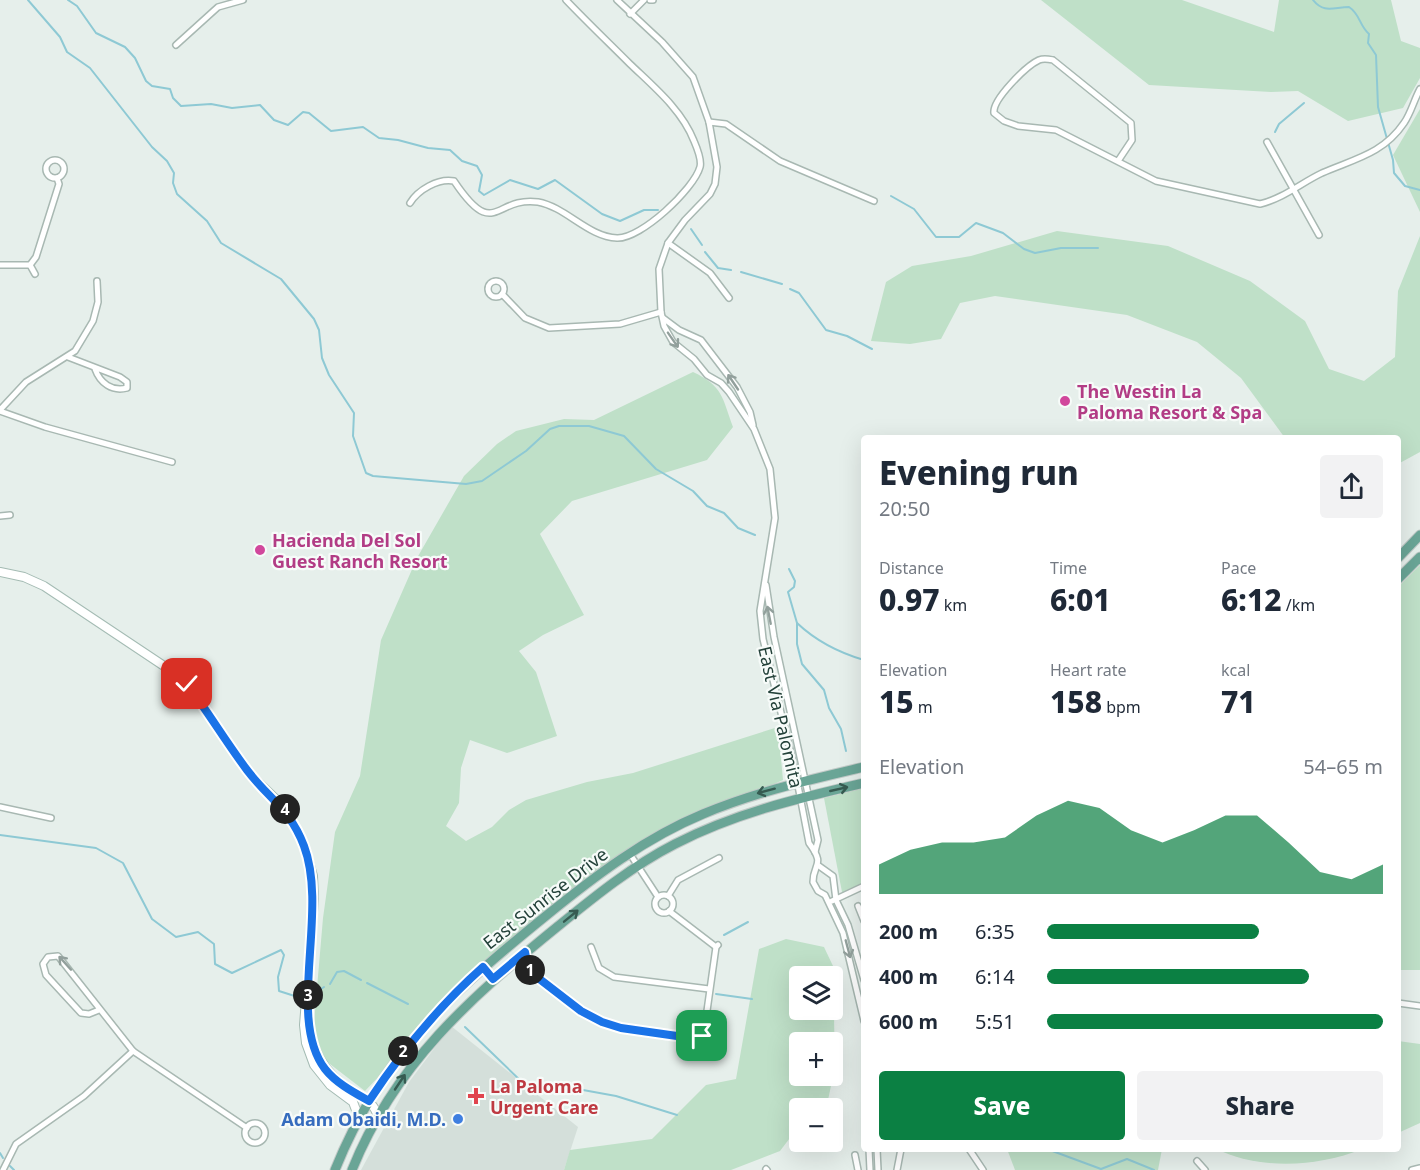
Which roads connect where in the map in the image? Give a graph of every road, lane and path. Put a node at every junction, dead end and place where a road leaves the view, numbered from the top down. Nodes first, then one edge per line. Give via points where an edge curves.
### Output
1 (243, 0) edge
2 (566, 0) edge
3 (617, 0) edge
4 (644, 0) edge
5 (630, 14) junction
6 (176, 45) dead end
7 (1420, 89) edge
8 (709, 122) junction
9 (1267, 142) dead end
10 (1118, 162) junction
11 (57, 178) dead end
12 (1293, 189) junction
13 (874, 201) dead end
14 (410, 203) dead end
15 (1319, 236) dead end
16 (668, 243) junction
17 (0, 265) edge
18 (30, 266) junction
19 (35, 274) dead end
20 (97, 281) dead end
21 (502, 294) dead end
22 (729, 298) dead end
23 (661, 312) junction
24 (663, 318) junction
25 (68, 357) junction
26 (95, 369) junction
27 (0, 410) edge
28 (754, 429) junction
29 (172, 462) dead end
30 (10, 515) dead end
31 (0, 516) edge
32 (1420, 535) edge
33 (1401, 555) edge
34 (1420, 557) edge
35 (0, 572) edge
36 (1401, 576) edge
37 (765, 580) junction
38 (777, 653) junction
39 (767, 656) junction
40 (861, 768) edge
41 (800, 782) junction
42 (861, 784) edge
43 (804, 797) junction
44 (0, 807) edge
45 (51, 818) dead end
46 (815, 852) junction
47 (630, 854) junction
48 (719, 858) dead end
49 (638, 866) junction
50 (819, 866) junction
51 (861, 888) edge
52 (668, 896) junction
53 (658, 897) junction
54 (836, 900) junction
55 (828, 903) junction
56 (858, 906) dead end
57 (669, 911) junction
58 (861, 914) edge
59 (591, 947) dead end
60 (525, 952) junction
61 (483, 967) junction
62 (861, 970) edge
63 (493, 979) junction
64 (710, 989) junction
65 (308, 998) junction
66 (1401, 1003) edge
67 (1420, 1006) edge
68 (861, 1008) edge
69 (99, 1010) junction
70 (133, 1051) junction
71 (369, 1101) junction
72 (378, 1117) junction
73 (359, 1118) junction
74 (247, 1128) dead end
75 (869, 1152) edge
76 (877, 1152) edge
77 (900, 1152) edge
78 (971, 1152) edge
79 (855, 1155) dead end
80 (1197, 1161) dead end
81 (982, 1168) edge
82 (1420, 1168) edge
83 (3, 1170) edge
84 (335, 1170) edge
85 (352, 1170) edge
86 (858, 1170) edge
87 (870, 1170) edge
88 (878, 1170) edge
89 (897, 1170) edge
90 (973, 1170) edge
91 (1205, 1170) edge
92 (1412, 1170) edge

1 - 6 street via 218,7
2 - 14 street via 675,108 694,140 701,164 695,180 658,217 626,238 608,236 538,202 520,203 495,213 478,210 454,182 447,180 428,187
3 - 5 street, East Via Palomita
4 - 5 street
5 - 8 street, East Via Palomita via 693,77
7 - 12 street via 1405,122 1387,144
8 - 13 street via 726,124 780,161
8 - 16 street, East Via Palomita via 717,167 715,184
9 - 12 street
10 - 10 street via 1136,129 1046,56 996,100 991,110 1004,121 1056,130
10 - 12 street via 1156,181 1246,203 1277,199
11 - 18 street via 59,184
12 - 15 street
16 - 22 street via 710,273
16 - 23 street, East Via Palomita via 659,269
17 - 18 street
18 - 19 street
20 - 25 street via 98,302 93,321
21 - 23 street via 525,318 549,328 620,324
23 - 24 street, East Via Palomita
24 -> 28 street, East Via Palomita via 673,342 707,375 721,383
28 -> 24 street, East Via Palomita via 737,387 701,340
25 - 26 street
25 - 27 street via 26,382
26 - 26 street via 103,383 116,389 127,388 124,380
27 - 29 street via 45,427
28 - 37 street, East Via Palomita via 774,489 774,531
30 - 31 street
32 - 33 main road
34 - 36 main road
35 - 65 street via 44,586 187,684 249,773 284,807 304,845 312,876
38 -> 37 street, East Via Palomita
37 - 39 street, East Via Palomita via 760,611
38 - 39 street
38 - 41 street, East Via Palomita
39 - 41 street, East Via Palomita
40 - 41 main road, East Sunrise Drive
41 - 43 street, East Via Palomita
41 - 43 street, East Via Palomita
41 -> 47 main road, East Sunrise Drive via 701,814
43 -> 42 main road, East Sunrise Drive
43 - 46 street, East Via Palomita via 808,843
43 - 46 street, East Via Palomita via 818,840
43 - 49 main road, East Sunrise Drive via 716,825
44 - 45 street
46 - 50 street, East Via Palomita
47 - 49 street
47 - 61 main road, East Sunrise Drive via 608,867
48 - 52 street via 678,880
49 - 53 street
60 -> 49 main road, East Sunrise Drive
50 - 54 street, East Via Palomita via 833,876
50 - 55 street, East Via Palomita via 813,882
51 - 54 street
52 - 53 street
52 - 57 street via 673,903
53 - 57 street via 656,909 660,913
54 - 55 street
54 - 62 street, East Via Palomita
55 -> 68 street, East Via Palomita via 843,933
56 - 58 street
57 - 64 street via 717,946
59 - 64 street via 595,962 614,977
60 - 63 main road, East Sunrise Drive
60 - 64 street via 533,974 581,1011 621,1028 696,1038 704,1032
61 - 63 main road
61 - 71 main road, East Sunrise Drive via 419,1032
72 -> 63 main road, East Sunrise Drive via 442,1027
65 - 71 street via 312,1039 319,1060 333,1077
65 - 73 street via 304,1025 314,1065 330,1085 353,1102
66 - 67 street
69 -> 69 street via 62,958 48,957 43,964 46,975 81,1013
69 - 70 street
70 - 74 street
70 - 83 street via 84,1096 16,1144
71 - 72 street
71 - 73 main road, East Sunrise Drive
72 - 85 main road, East Sunrise Drive
73 - 84 main road, East Sunrise Drive
75 - 87 street
76 - 88 street
77 - 89 street
78 - 81 street
79 - 86 street
80 - 91 street
81 - 90 street
82 - 92 street

